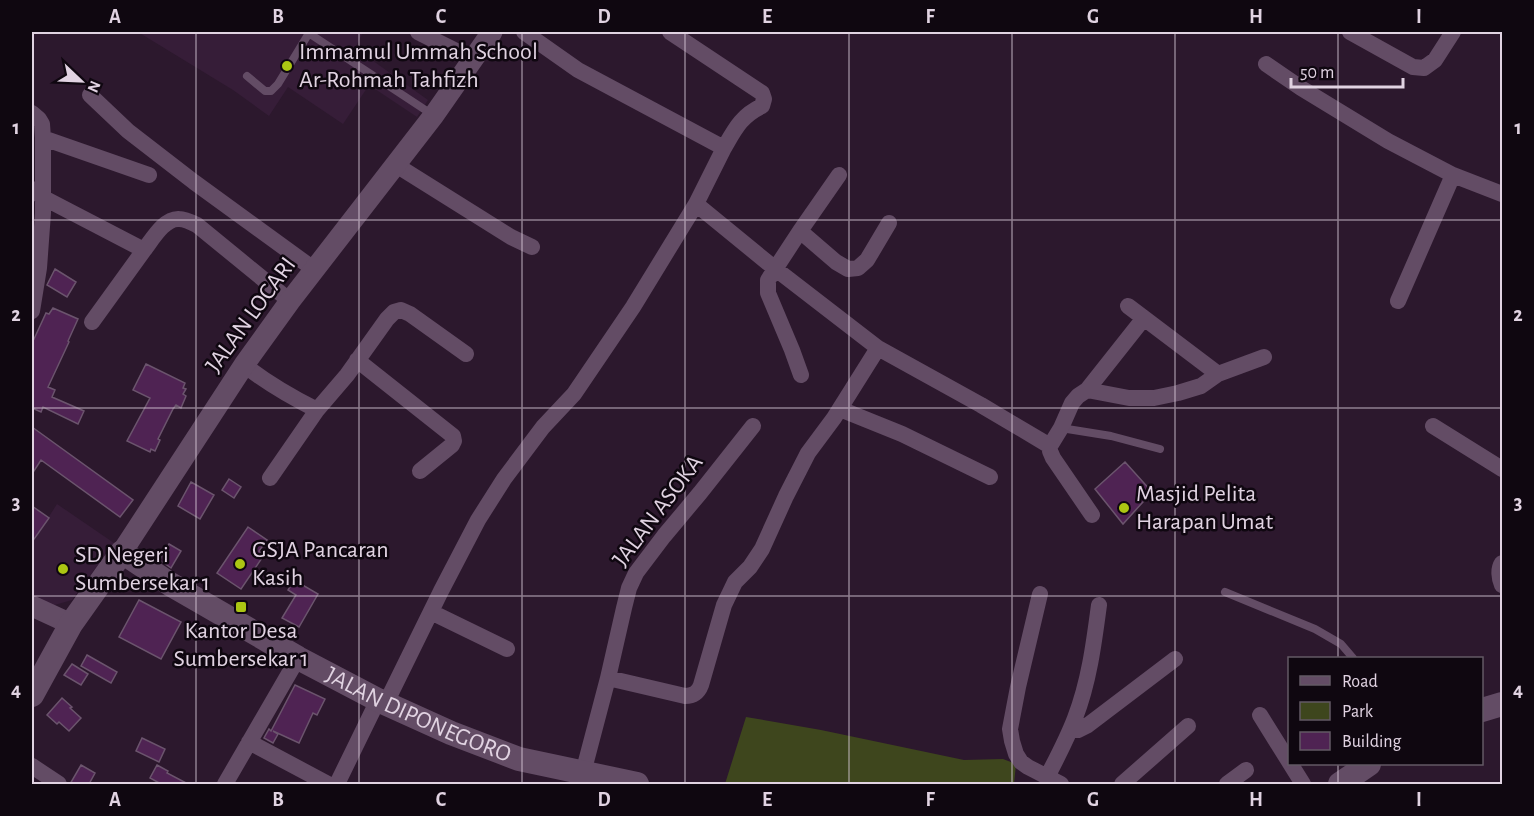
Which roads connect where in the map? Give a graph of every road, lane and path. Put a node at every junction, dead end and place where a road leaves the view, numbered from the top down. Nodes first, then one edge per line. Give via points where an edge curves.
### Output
1 (308, 32) edge
2 (418, 32) edge
3 (492, 32) edge
4 (524, 32) edge
5 (670, 32) edge
6 (1350, 32) edge
7 (1453, 32) edge
8 (472, 59) junction
9 (1266, 64) dead end
10 (247, 76) dead end
11 (90, 95) dead end
12 (32, 113) edge
13 (434, 115) junction
14 (43, 138) junction
15 (724, 148) junction
16 (396, 165) junction
17 (150, 175) dead end
18 (839, 175) dead end
19 (1453, 175) junction
20 (1503, 194) edge
21 (39, 200) edge
22 (696, 204) junction
23 (889, 223) dead end
24 (800, 231) junction
25 (532, 247) dead end
26 (144, 250) junction
27 (777, 269) junction
28 (315, 270) junction
29 (291, 301) junction
30 (1398, 301) dead end
31 (1128, 306) dead end
32 (32, 311) edge
33 (1144, 318) junction
34 (92, 322) dead end
35 (878, 348) junction
36 (466, 354) dead end
37 (1264, 357) dead end
38 (357, 360) junction
39 (244, 365) junction
40 (1218, 374) junction
41 (801, 375) dead end
42 (1087, 390) junction
43 (840, 409) junction
44 (317, 410) junction
45 (753, 426) dead end
46 (1433, 426) dead end
47 (1061, 428) junction
48 (1050, 446) junction
49 (1160, 449) dead end
50 (1503, 469) edge
51 (420, 471) dead end
52 (990, 477) dead end
53 (270, 478) dead end
54 (1092, 516) dead end
55 (122, 552) junction
56 (1503, 563) edge
57 (1503, 585) edge
58 (1225, 592) dead end
59 (1040, 594) dead end
60 (1099, 605) dead end
61 (32, 606) edge
62 (431, 612) junction
63 (71, 624) junction
64 (507, 649) dead end
65 (1352, 657) edge
66 (298, 658) junction
67 (1175, 659) dead end
68 (608, 678) junction
69 (32, 695) edge
70 (382, 701) junction
71 (1503, 704) edge
72 (1483, 710) edge
73 (1260, 715) dead end
74 (1188, 726) dead end
75 (1071, 729) junction
76 (249, 742) junction
77 (1288, 760) edge
78 (1291, 765) edge
79 (1368, 765) edge
80 (32, 766) edge
81 (1246, 770) dead end
82 (583, 773) junction
83 (1054, 781) edge
84 (59, 784) edge
85 (225, 784) edge
86 (328, 784) edge
87 (337, 784) edge
88 (637, 784) edge
89 (1122, 784) edge
90 (1227, 784) edge
91 (1303, 784) edge
92 (1340, 784) edge

1 - 10 lane via 271,91 265,91
1 - 13 lane
2 - 8 street
3 - 8 street, JALAN LOCARI
4 - 15 street via 578,69
5 - 15 street via 762,93 762,106 739,122
6 - 7 street via 1413,67 1424,68 1435,60
8 - 13 street, JALAN LOCARI
9 - 19 street via 1378,135
11 - 28 street via 128,131
12 - 14 street via 41,122
13 - 16 street, JALAN LOCARI
14 - 17 street
14 - 21 street
15 - 22 street
16 - 25 street
16 - 28 street, JALAN LOCARI
18 - 24 street
19 - 20 street
19 - 30 street
21 - 26 street
21 - 32 street via 39,268
22 - 27 street
22 - 62 street via 574,394 543,427 494,495
23 - 24 street via 858,268 836,262
24 - 27 street
26 - 29 street via 171,219 187,220
26 - 34 street
27 - 35 street
27 - 41 street via 768,280 768,293
28 - 29 street, JALAN LOCARI
29 - 39 street, JALAN LOCARI
31 - 33 street
33 - 40 street
33 - 42 street
35 - 43 street
35 - 48 street
36 - 38 street via 401,310 387,319
37 - 40 street
38 - 44 street
38 - 51 street via 453,436 452,445
39 - 44 street via 264,381
39 - 55 street, JALAN LOCARI
40 - 42 street via 1201,386 1154,398
42 - 47 street via 1072,403
43 - 52 street
43 - 68 street via 808,453 762,549 735,582 697,692 685,696
44 - 53 street
45 - 68 street, JALAN ASOKA via 636,573
46 - 50 street
47 - 48 street
47 - 49 lane
48 - 54 street via 1053,458
55 - 63 main road
55 - 66 main road, JALAN DIPONEGORO
56 - 57 street
58 - 65 lane via 1315,629 1341,644
59 - 83 street via 1010,729 1021,762
60 - 75 street via 1087,679
61 - 63 street
62 - 64 street
62 - 70 street
63 - 69 main road
66 - 70 main road, JALAN DIPONEGORO
66 - 76 street
67 - 75 street via 1088,724
68 - 82 street, JALAN ASOKA
70 - 82 main road, JALAN DIPONEGORO via 519,759
70 - 87 street
71 - 72 main road
73 - 77 street
74 - 89 street
75 - 83 street
76 - 85 street
76 - 86 street
78 - 91 street
79 - 92 main road
80 - 84 street
81 - 90 street
82 - 88 main road, JALAN DIPONEGORO

